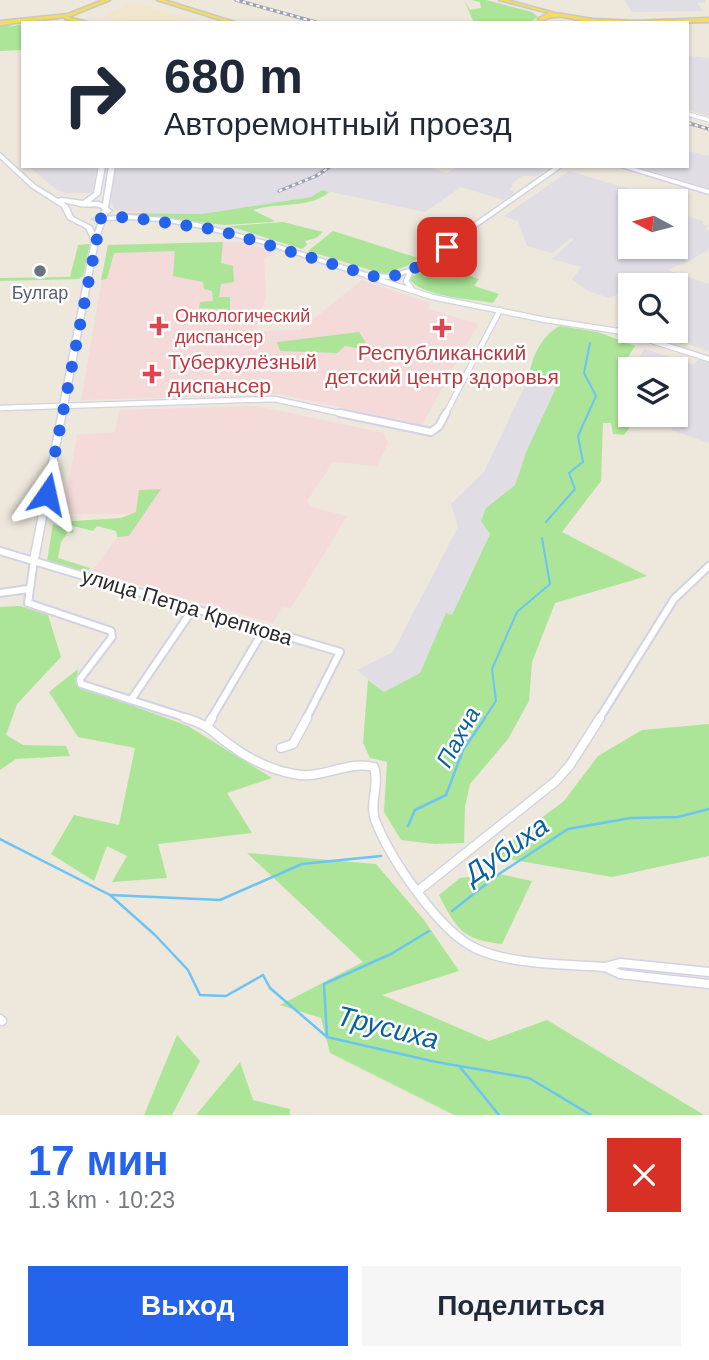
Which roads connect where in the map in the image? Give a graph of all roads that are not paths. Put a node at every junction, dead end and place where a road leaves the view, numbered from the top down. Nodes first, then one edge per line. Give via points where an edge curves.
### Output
1 (108, 0) edge
2 (159, 0) edge
3 (490, 0) edge
4 (501, 0) edge
5 (560, 15) junction
6 (73, 16) junction
7 (541, 20) edge
8 (570, 20) edge
9 (27, 21) edge
10 (84, 21) edge
11 (229, 21) edge
12 (588, 21) edge
13 (689, 21) edge
14 (709, 21) edge
15 (21, 22) edge
16 (689, 22) edge
17 (0, 24) edge
18 (689, 114) edge
19 (709, 120) edge
20 (0, 153) edge
21 (102, 168) edge
22 (112, 168) edge
23 (557, 168) edge
24 (628, 168) edge
25 (709, 192) edge
26 (84, 203) junction
27 (106, 208) junction
28 (68, 211) junction
29 (127, 217) junction
30 (99, 218) junction
31 (76, 220) junction
32 (95, 242) junction
33 (411, 270) junction
34 (365, 275) junction
35 (415, 291) junction
36 (500, 310) junction
37 (709, 359) edge
38 (64, 406) junction
39 (0, 408) edge
40 (0, 551) edge
41 (34, 560) junction
42 (709, 566) edge
43 (28, 589) junction
44 (0, 593) edge
45 (193, 610) junction
46 (263, 631) junction
47 (131, 700) junction
48 (208, 724) junction
49 (281, 748) dead end
50 (418, 891) junction
51 (620, 963) junction
52 (605, 967) junction
53 (709, 972) edge
54 (620, 974) junction
55 (709, 984) edge

1 - 6 main road
2 - 11 main road
3 - 7 main road via 533,11
4 - 5 main road
5 - 7 main road
5 - 8 main road
6 - 9 main road
6 - 10 main road
8 - 12 main road
13 - 14 main road
14 - 16 main road
15 - 17 main road
18 - 19 street
20 - 26 street via 48,193
20 - 28 street via 26,181
21 - 26 street via 97,194
22 - 27 street
23 - 33 street
24 - 25 street
26 - 27 street
26 - 28 street
27 - 29 street
27 - 30 street
28 - 31 street
29 - 30 street
29 - 34 street via 218,230
30 - 31 street
30 - 32 street
31 - 32 street via 89,227
32 - 38 street
33 - 34 street via 390,277
33 - 35 street via 406,281
34 - 35 street
35 - 36 street
36 - 37 street via 602,327
36 - 38 street via 439,426 431,432 274,399
38 - 39 street
38 - 41 street
40 - 41 street, улица Петра Крепкова
41 - 43 street
41 - 45 street, улица Петра Крепкова
42 - 50 street via 677,596 556,781
43 - 44 street
43 - 47 street via 28,603 111,631 112,637 80,679 81,684
45 - 46 street, улица Петра Крепкова
45 - 47 street
46 - 48 street
46 - 49 street, улица Петра Крепкова via 341,652 293,744
47 - 48 street
48 - 50 street via 219,739 286,773 313,777 354,764 374,767 375,820
50 - 52 street via 456,935 476,948 506,956
51 - 52 street
51 - 53 street
51 - 54 street
52 - 54 street
54 - 55 street

